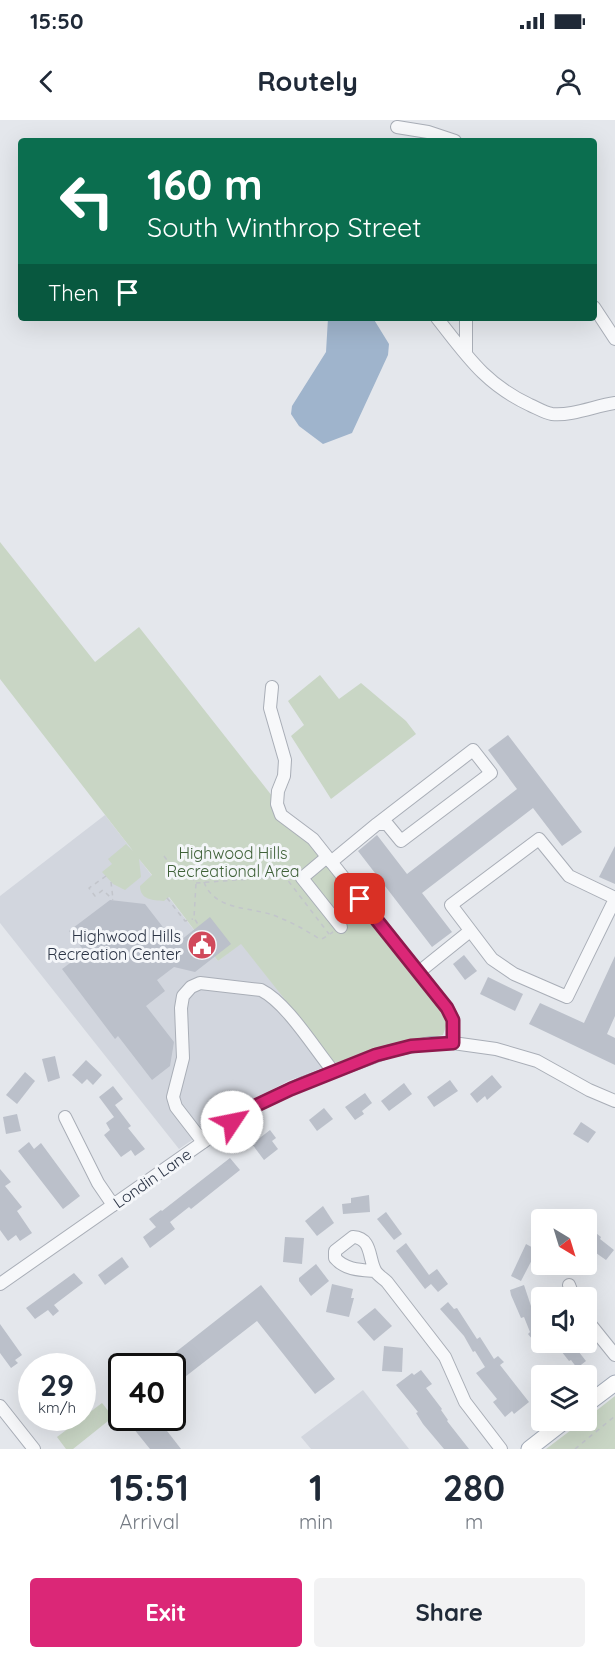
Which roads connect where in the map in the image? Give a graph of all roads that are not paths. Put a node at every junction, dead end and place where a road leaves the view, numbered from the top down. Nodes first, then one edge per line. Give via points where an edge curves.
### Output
1 (397, 124) edge
2 (446, 138) edge
3 (597, 312) edge
4 (439, 321) edge
5 (466, 321) edge
6 (615, 339) edge
7 (466, 353) junction
8 (615, 403) edge
9 (272, 687) dead end
10 (377, 824) junction
11 (329, 860) junction
12 (615, 898) edge
13 (341, 927) road end
14 (470, 931) junction
15 (419, 972) junction
16 (453, 1043) junction
17 (333, 1071) junction
18 (615, 1101) edge
19 (65, 1117) dead end
20 (203, 1142) junction
21 (113, 1205) junction
22 (375, 1271) dead end
23 (1, 1279) edge
24 (597, 1332) edge
25 (615, 1355) edge
26 (615, 1383) edge
27 (597, 1397) edge
28 (0, 1406) edge
29 (552, 1431) edge
30 (34, 1449) edge
31 (501, 1449) edge
32 (529, 1449) edge

1 - 2 street
3 - 6 street
4 - 7 street
5 - 7 street
7 - 8 street via 498,387 550,414
9 - 11 street via 270,708 285,760 277,804 281,815 313,839
10 - 10 street via 387,824 401,841 491,773 473,750
10 - 11 street
11 - 13 street via 302,878
11 - 15 street
12 - 14 street via 567,997 514,974 492,959
12 - 14 street via 569,876 539,839 451,905
14 - 15 street
15 - 16 street via 453,1020
16 - 17 street, Londin Lane via 401,1048
16 - 18 street, Londin Lane via 515,1053
17 - 20 street, Londin Lane via 255,1106
17 - 20 street via 269,994 200,983 190,987 181,1008 183,1058 173,1097 176,1107
19 - 21 street
20 - 21 street, Londin Lane
21 - 23 street, Londin Lane
22 - 31 street via 445,1357 465,1402
24 - 25 street
26 - 27 main road
28 - 30 street
29 - 32 main road

